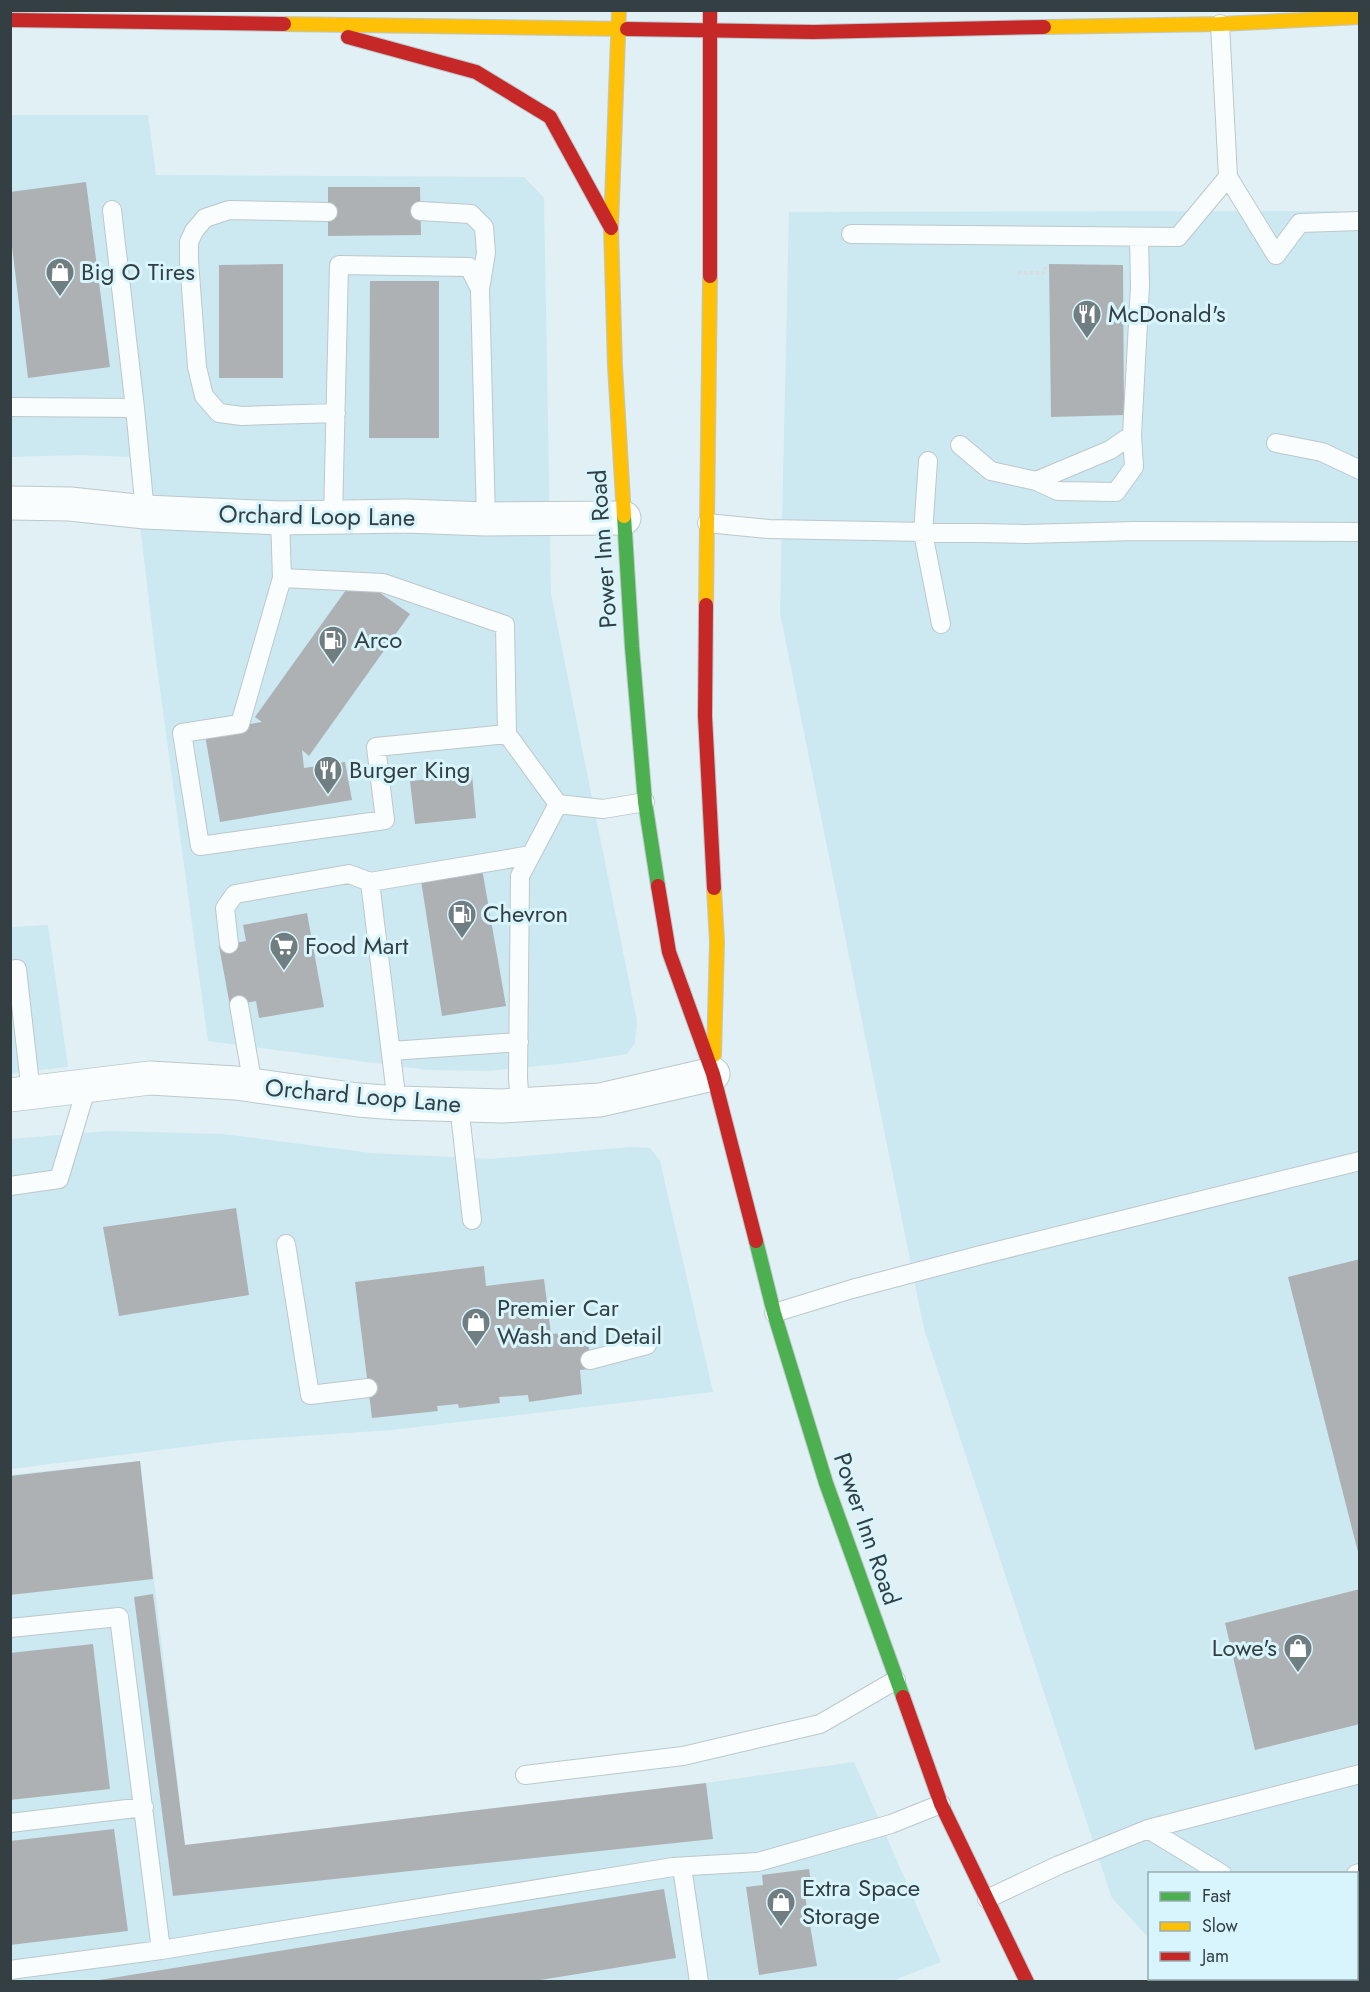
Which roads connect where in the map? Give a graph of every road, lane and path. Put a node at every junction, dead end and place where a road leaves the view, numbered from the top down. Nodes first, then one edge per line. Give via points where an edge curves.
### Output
1 (619, 10) edge
2 (710, 10) edge
3 (1359, 17) edge
4 (10, 20) edge
5 (304, 24) junction
6 (1220, 24) junction
7 (619, 29) junction
8 (710, 30) junction
9 (1228, 177) junction
10 (112, 210) dead end
11 (420, 211) dead end
12 (328, 212) dead end
13 (1359, 221) edge
14 (611, 228) junction
15 (851, 234) dead end
16 (1140, 237) junction
17 (1045, 260) dead end
18 (1018, 273) dead end
19 (480, 289) junction
20 (10, 407) edge
21 (135, 408) junction
22 (336, 413) junction
23 (1132, 435) junction
24 (1276, 443) dead end
25 (960, 445) dead end
26 (928, 461) dead end
27 (1359, 470) edge
28 (1036, 481) junction
29 (10, 503) edge
30 (145, 512) junction
31 (280, 518) junction
32 (333, 518) junction
33 (624, 518) junction
34 (486, 519) junction
35 (707, 523) junction
36 (1359, 532) edge
37 (923, 533) junction
38 (282, 578) junction
39 (942, 624) dead end
40 (507, 734) junction
41 (645, 802) junction
42 (558, 804) junction
43 (531, 855) junction
44 (370, 882) junction
45 (229, 944) dead end
46 (10, 970) edge
47 (239, 1005) dead end
48 (519, 1042) junction
49 (391, 1051) junction
50 (713, 1074) junction
51 (87, 1086) junction
52 (253, 1086) junction
53 (21, 1094) edge
54 (397, 1103) junction
55 (520, 1105) junction
56 (459, 1106) junction
57 (1359, 1161) edge
58 (10, 1186) edge
59 (472, 1220) dead end
60 (286, 1244) dead end
61 (774, 1313) junction
62 (647, 1345) dead end
63 (590, 1359) dead end
64 (368, 1389) dead end
65 (10, 1628) edge
66 (896, 1680) junction
67 (1359, 1774) edge
68 (525, 1775) dead end
69 (941, 1804) junction
70 (144, 1807) junction
71 (10, 1823) edge
72 (1148, 1829) junction
73 (682, 1867) junction
74 (1219, 1872) edge
75 (987, 1899) junction
76 (161, 1950) junction
77 (10, 1970) edge
78 (699, 1982) edge
79 (1027, 1982) edge

1 - 7 main road, Power Inn Road
2 - 8 main road, Power Inn Road
3 - 6 main road
4 - 5 main road
5 - 7 main road
5 - 14 main road via 476,72 550,117
6 - 8 main road via 814,32
6 - 9 lane
7 - 8 main road
7 - 14 main road, Power Inn Road
8 - 35 main road, Power Inn Road
9 - 13 lane via 1276,255 1300,223
9 - 16 lane via 1178,237
10 - 21 lane
11 - 19 lane via 471,214 484,227 486,253
12 - 22 lane via 229,210 205,218 189,242 189,261 197,367 204,396 219,413 242,417
14 - 33 main road, Power Inn Road
15 - 16 lane
16 - 23 lane
17 - 18 path via 1045,273
19 - 22 lane via 469,267 339,266
19 - 34 lane
20 - 21 lane
21 - 30 lane
22 - 32 lane
23 - 28 lane via 1110,450
23 - 28 lane via 1134,467 1116,492 1058,491
24 - 27 lane via 1322,452
25 - 28 lane via 991,471
26 - 37 lane
29 - 30 street, Orchard Loop Lane
30 - 31 street, Orchard Loop Lane
31 - 32 street, Orchard Loop Lane
31 - 38 lane
32 - 34 street, Orchard Loop Lane
33 - 34 street, Orchard Loop Lane
33 - 41 main road, Power Inn Road
35 - 37 lane via 768,529
35 - 50 main road, Power Inn Road via 705,716 717,942
36 - 37 lane
37 - 39 lane
38 - 40 lane via 383,583 505,625
38 - 40 lane via 240,724 182,733 200,846 385,820 376,747
40 - 42 lane
41 - 42 lane via 603,809
41 - 50 main road, Power Inn Road via 669,952
42 - 43 lane
43 - 44 lane
43 - 48 lane via 520,876
44 - 45 lane via 349,874 235,894 225,908
44 - 49 lane
46 - 53 lane via 16,969
47 - 52 lane
48 - 49 lane
48 - 55 lane
49 - 54 lane
50 - 55 street, Orchard Loop Lane via 600,1100
50 - 61 main road, Power Inn Road
51 - 52 street, Orchard Loop Lane via 150,1078
51 - 53 street, Orchard Loop Lane
51 - 58 lane via 59,1179
52 - 54 street, Orchard Loop Lane
54 - 56 street, Orchard Loop Lane
55 - 56 street, Orchard Loop Lane
56 - 59 lane
57 - 61 lane via 928,1269
60 - 64 lane via 310,1395
61 - 66 main road, Power Inn Road via 826,1483
62 - 63 lane
65 - 70 lane via 119,1617
66 - 68 lane via 819,1724 683,1756
66 - 69 main road, Power Inn Road
67 - 72 lane
69 - 73 lane via 891,1824 758,1862
69 - 75 main road, Power Inn Road
70 - 71 lane
70 - 76 lane
72 - 74 lane
72 - 75 lane
73 - 76 lane
73 - 78 lane
75 - 79 main road, Power Inn Road
76 - 77 lane

